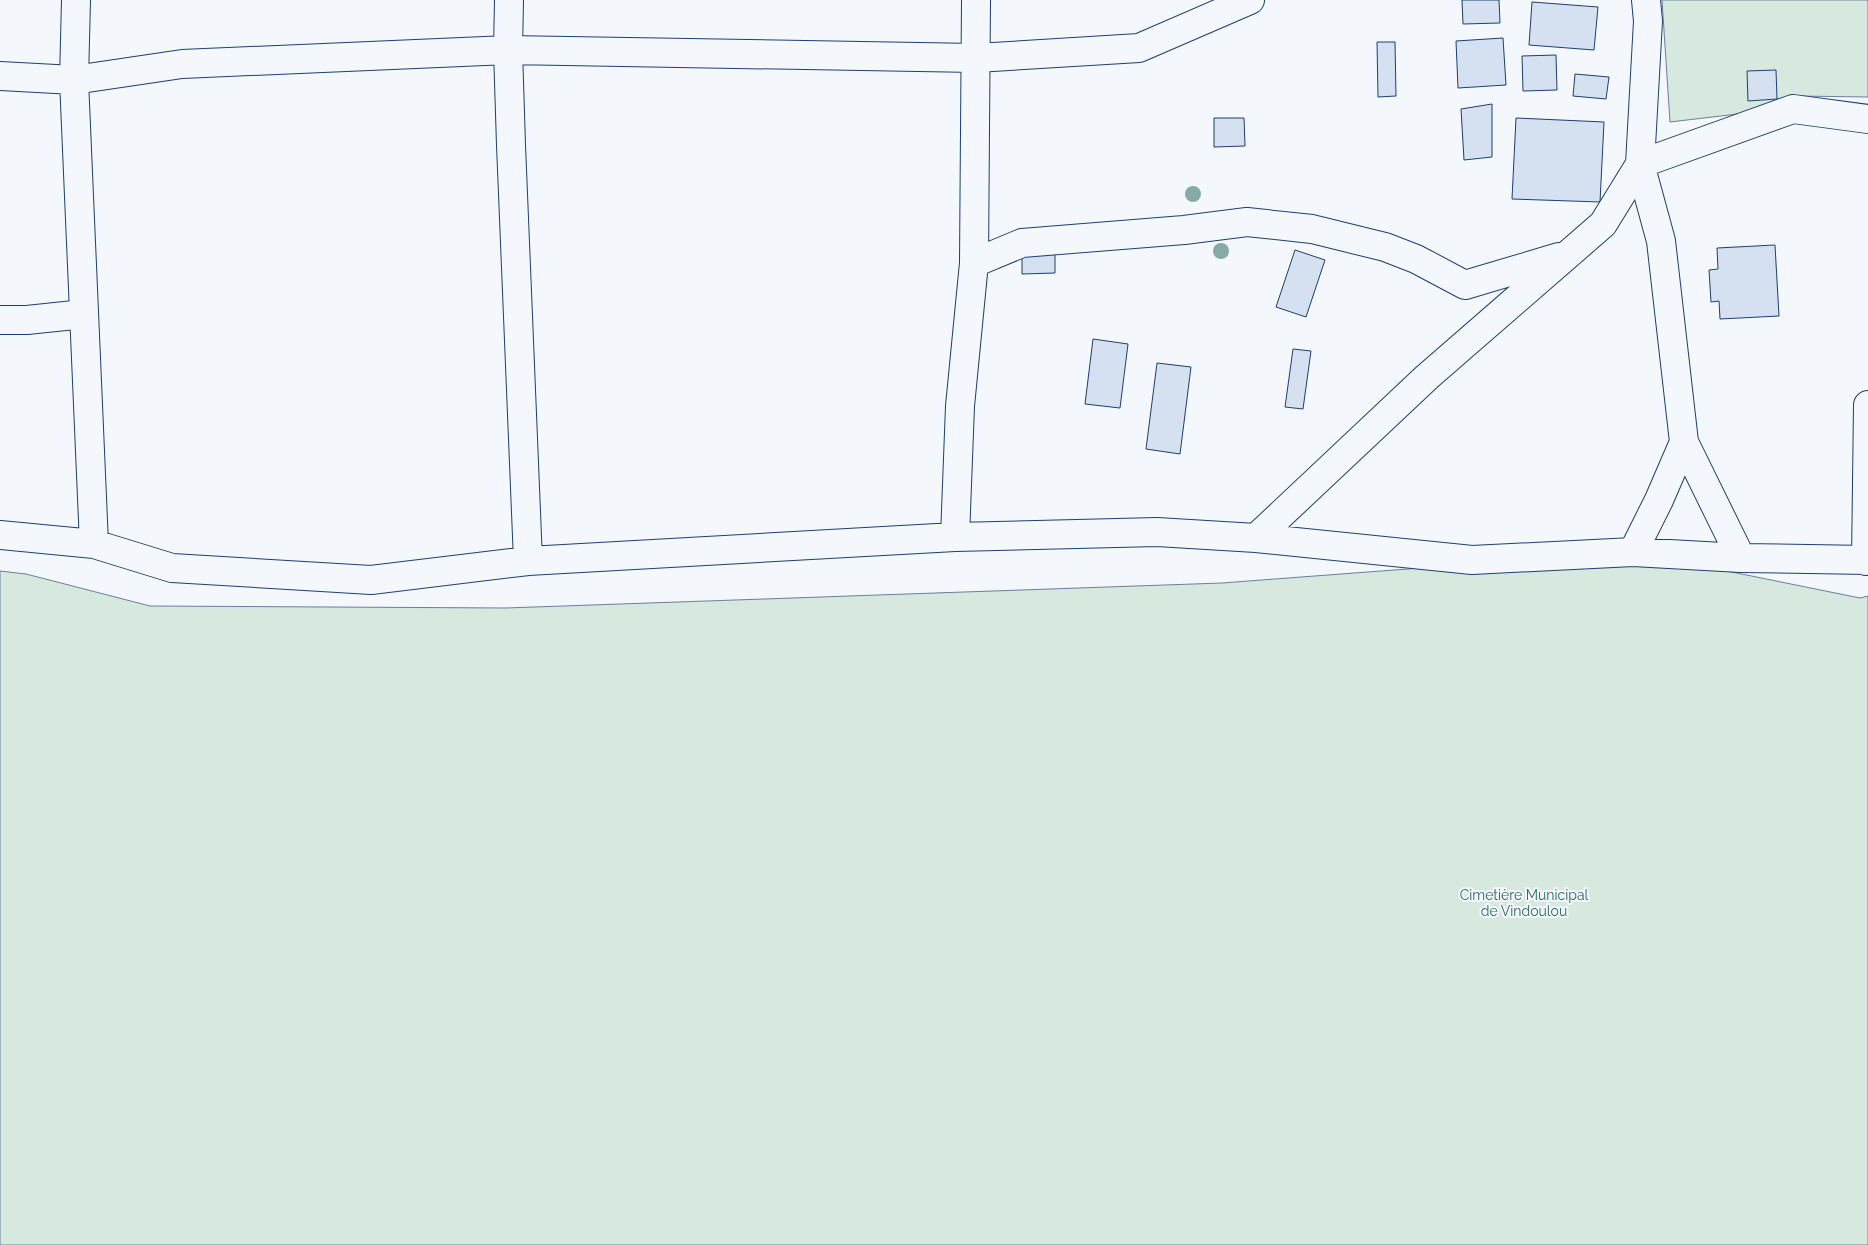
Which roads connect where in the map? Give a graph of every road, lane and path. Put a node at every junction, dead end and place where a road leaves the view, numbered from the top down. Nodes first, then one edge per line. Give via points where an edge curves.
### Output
1 (76, 0) edge
2 (509, 0) edge
3 (976, 0) edge
4 (1250, 0) edge
5 (1627, 0) edge
6 (1647, 11) edge
7 (508, 50) junction
8 (976, 58) junction
9 (0, 76) edge
10 (74, 80) junction
11 (1868, 119) edge
12 (1640, 164) junction
13 (1568, 254) junction
14 (974, 263) junction
15 (84, 314) junction
16 (0, 320) edge
17 (1868, 405) edge
18 (1684, 442) junction
19 (0, 536) edge
20 (955, 537) junction
21 (1256, 538) junction
22 (94, 544) junction
23 (1633, 552) junction
24 (1741, 558) junction
25 (528, 561) junction
26 (1867, 561) edge

1 - 10 street
2 - 7 street
3 - 8 street
4 - 8 street via 1139,48
5 - 6 street
6 - 12 street
7 - 8 street
7 - 10 street via 182,64
7 - 25 street
8 - 14 street
9 - 10 street
10 - 15 street
11 - 12 street via 1793,108
12 - 13 street via 1603,224
12 - 18 street via 1661,241
13 - 14 street via 1466,285 1385,247 1312,229 1246,222 1022,243
13 - 21 street via 1427,377
14 - 20 street via 960,406
15 - 16 street
15 - 22 street
17 - 26 street
18 - 23 street
18 - 24 street
19 - 22 street
20 - 21 street via 1157,532
20 - 25 street
21 - 23 street via 1472,560
22 - 25 street via 172,568 371,580
23 - 24 street
24 - 26 street

